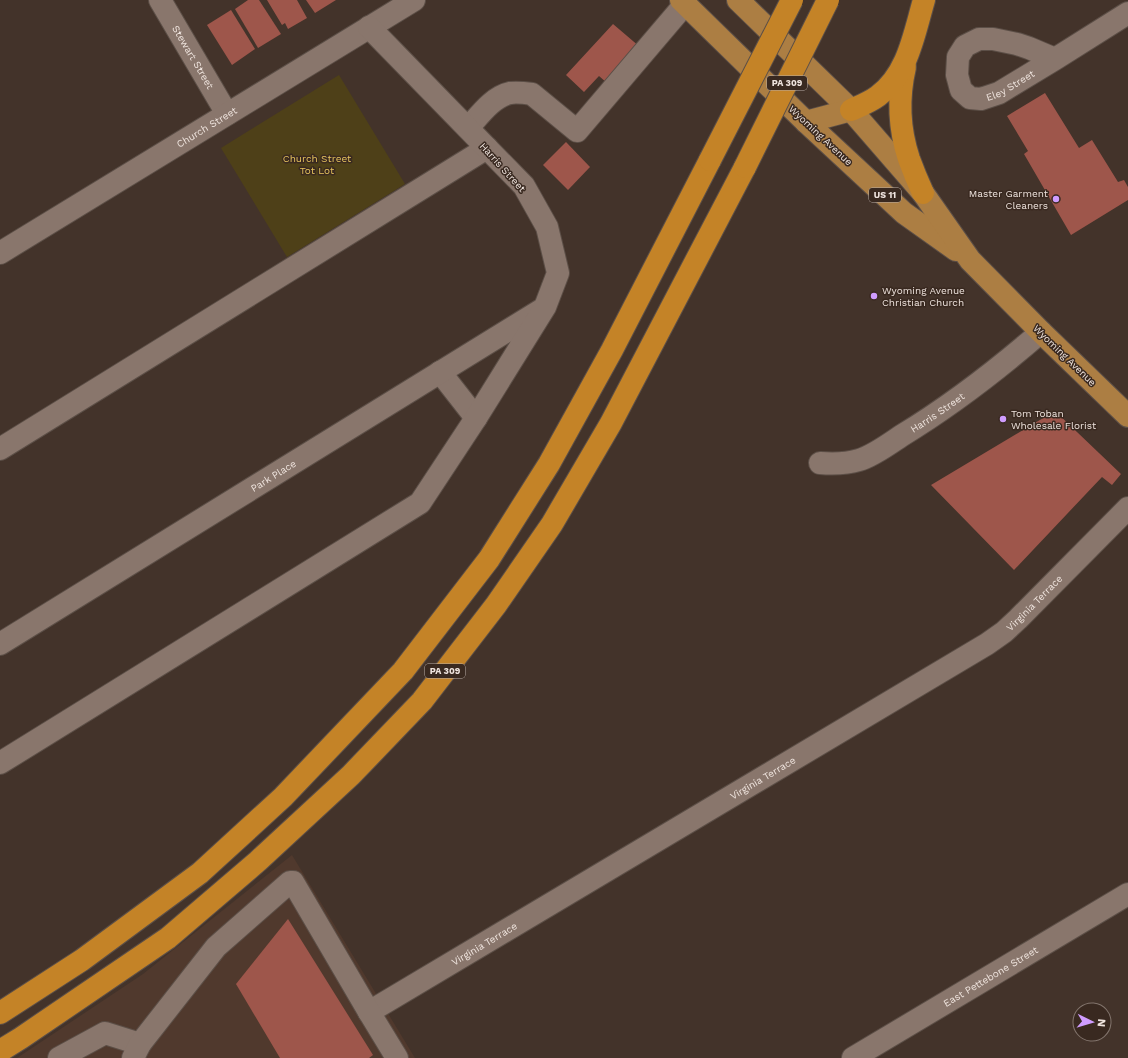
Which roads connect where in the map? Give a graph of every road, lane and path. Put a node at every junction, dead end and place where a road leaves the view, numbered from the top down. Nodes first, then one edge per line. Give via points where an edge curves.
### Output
1 (160, 0) edge
2 (414, 0) edge
3 (738, 0) edge
4 (792, 0) edge
5 (828, 0) edge
6 (924, 0) edge
7 (683, 2) edge
8 (1128, 13) edge
9 (369, 27) junction
10 (1055, 59) dead end
11 (906, 60) junction
12 (851, 110) junction
13 (227, 114) junction
14 (806, 122) junction
15 (468, 128) junction
16 (487, 148) junction
17 (923, 193) junction
18 (0, 254) edge
19 (970, 260) junction
20 (545, 307) junction
21 (1040, 332) junction
22 (440, 372) junction
23 (1128, 416) edge
24 (476, 418) junction
25 (0, 449) edge
26 (820, 462) dead end
27 (1128, 508) edge
28 (0, 644) edge
29 (0, 763) edge
30 (1128, 894) edge
31 (369, 1012) junction
32 (0, 1013) edge
33 (0, 1051) edge
34 (137, 1051) edge
35 (59, 1058) edge
36 (397, 1058) edge
37 (852, 1058) edge

1 - 13 street, Stewart Street
2 - 9 street, Church Street
3 - 12 main road, Wyoming Avenue / US 11
4 - 32 highway, PA 309, bridge via 612,350 549,464 489,559 403,671 284,796 200,873 82,960
5 - 33 highway, PA 309, bridge via 745,167 611,423 552,524 496,605 422,701 351,775 258,862 168,938
6 - 11 highway
7 - 14 main road, Wyoming Avenue / US 11
7 - 15 street via 577,131 532,94 524,93 510,93 494,100
8 - 10 street
9 - 13 street, Church Street
9 - 15 street, Harris Street
11 - 12 highway via 898,76 884,92
11 - 17 highway via 900,93 901,123 909,158
12 - 14 main road
12 - 17 main road, Wyoming Avenue / US 11
13 - 18 street, Church Street
14 - 19 main road, Wyoming Avenue / US 11 via 904,213
15 - 16 street, Harris Street
16 - 20 street, Harris Street via 524,186 547,227 558,273
16 - 25 street
17 - 19 main road, Wyoming Avenue / US 11
19 - 21 main road, Wyoming Avenue / US 11
20 - 22 street, Park Place
20 - 24 street, Harris Street
21 - 23 main road, Wyoming Avenue / US 11
21 - 26 street, Harris Street via 1010,359 950,405 876,452 848,463
22 - 24 street
22 - 28 street, Park Place
24 - 29 street, Harris Street via 420,503
27 - 31 street, Virginia Terrace via 1018,619 987,644
30 - 37 street, East Pettebone Street
31 - 34 street via 293,882 290,882 216,947
31 - 36 street
34 - 35 street via 105,1033

